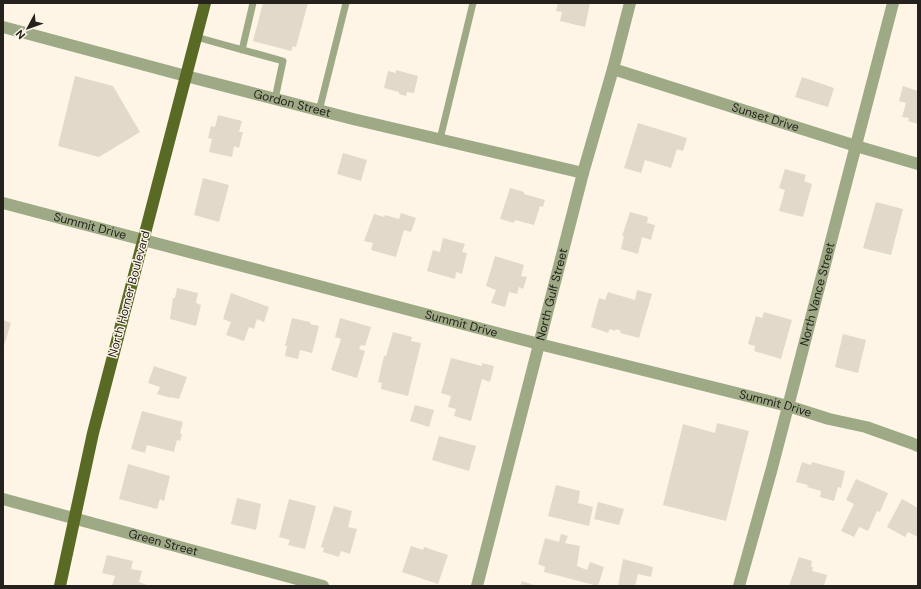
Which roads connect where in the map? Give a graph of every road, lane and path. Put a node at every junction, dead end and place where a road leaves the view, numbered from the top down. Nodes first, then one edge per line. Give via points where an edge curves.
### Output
1 (205, 3) edge
2 (253, 3) edge
3 (346, 3) edge
4 (473, 3) edge
5 (630, 3) edge
6 (893, 3) edge
7 (3, 27) edge
8 (196, 37) junction
9 (242, 50) junction
10 (613, 69) junction
11 (186, 76) junction
12 (275, 99) junction
13 (319, 111) junction
14 (440, 139) junction
15 (856, 146) junction
16 (918, 164) edge
17 (583, 174) junction
18 (3, 203) edge
19 (143, 240) junction
20 (539, 344) junction
21 (788, 406) junction
22 (918, 446) edge
23 (3, 499) edge
24 (74, 518) junction
25 (60, 586) edge
26 (323, 586) edge
27 (477, 586) edge
28 (740, 586) edge

1 - 8 main road, North Horner Boulevard
2 - 9 lane
3 - 13 lane
4 - 14 lane
5 - 10 street, North Gulf Street
6 - 15 street, North Vance Street
7 - 11 street, Gordon Street
8 - 9 lane
8 - 11 main road, North Horner Boulevard
9 - 12 lane via 283,61
10 - 15 street, Sunset Drive
10 - 17 street, North Gulf Street
11 - 12 street, Gordon Street
11 - 19 main road, North Horner Boulevard
12 - 13 street, Gordon Street
13 - 14 street, Gordon Street
14 - 17 street, Gordon Street
15 - 16 street, Sunset Drive
15 - 21 street, North Vance Street
17 - 20 street, North Gulf Street
18 - 19 street, Summit Drive
19 - 20 street, Summit Drive
19 - 24 main road, North Horner Boulevard via 93,433
20 - 21 street, Summit Drive
20 - 27 street, North Gulf Street
21 - 22 street, Summit Drive via 866,427
21 - 28 street, North Vance Street
23 - 24 street, Green Street
24 - 25 main road, North Horner Boulevard
24 - 26 street, Green Street

